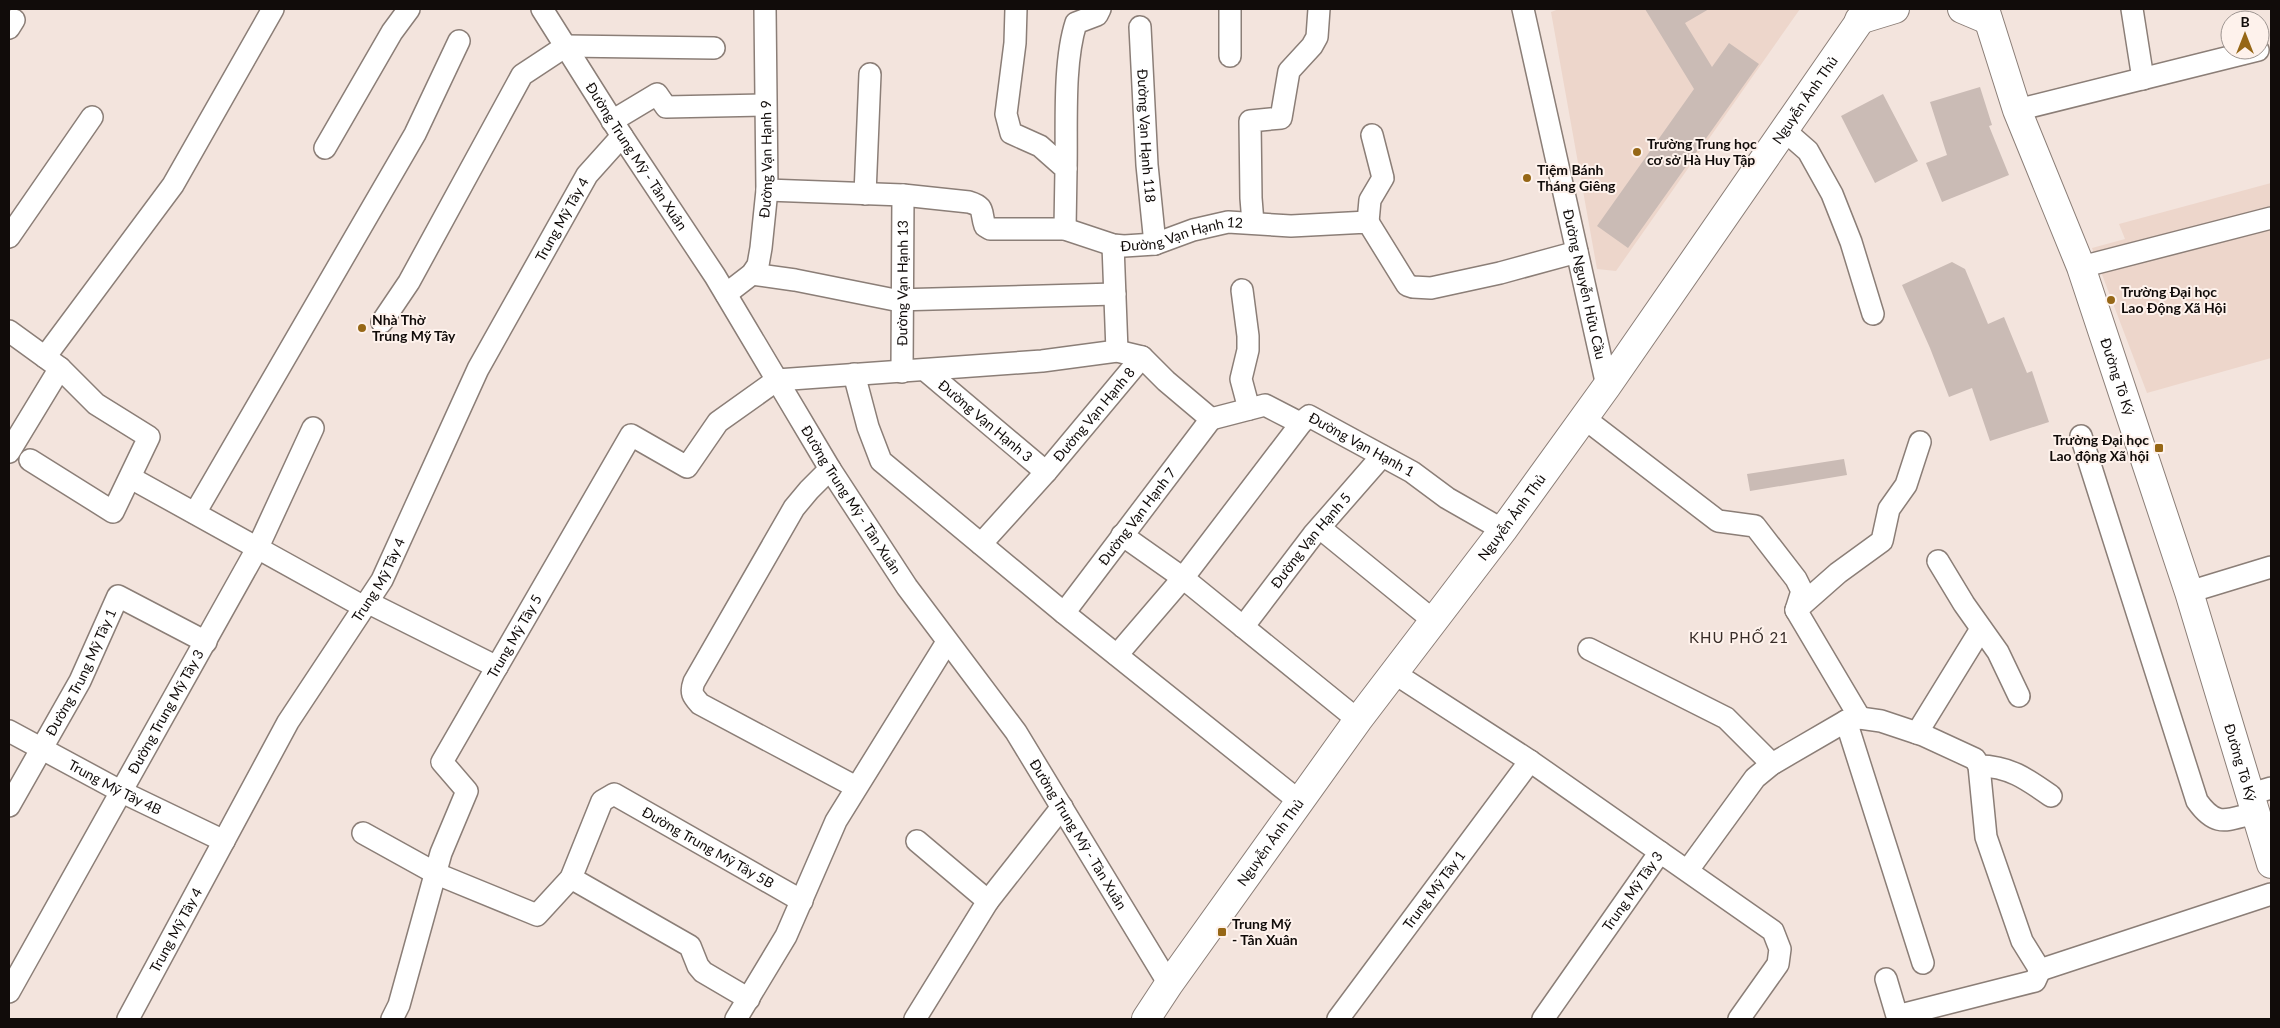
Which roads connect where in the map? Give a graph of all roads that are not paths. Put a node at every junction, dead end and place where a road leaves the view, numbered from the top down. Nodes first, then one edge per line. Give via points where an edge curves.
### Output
1 (273, 9) edge
2 (409, 9) edge
3 (542, 9) edge
4 (765, 9) edge
5 (1016, 9) edge
6 (1100, 9) edge
7 (1230, 9) edge
8 (1319, 9) edge
9 (1523, 9) edge
10 (1895, 9) edge
11 (1962, 9) edge
12 (2132, 9) edge
13 (1986, 14) edge
14 (1864, 15) edge
15 (1140, 27) dead end
16 (459, 42) dead end
17 (566, 46) junction
18 (714, 48) dead end
19 (1230, 56) dead end
20 (2220, 60) edge
21 (870, 74) dead end
22 (2143, 79) junction
23 (765, 105) junction
24 (2018, 110) junction
25 (92, 117) dead end
26 (617, 128) junction
27 (1784, 130) junction
28 (1372, 135) dead end
29 (325, 148) dead end
30 (1066, 170) junction
31 (767, 190) junction
32 (865, 194) junction
33 (903, 195) junction
34 (2271, 218) edge
35 (1368, 222) junction
36 (1253, 223) junction
37 (1065, 229) junction
38 (9, 237) edge
39 (1155, 244) junction
40 (1113, 245) junction
41 (1577, 252) junction
42 (2082, 267) junction
43 (752, 274) junction
44 (1242, 290) dead end
45 (726, 294) junction
46 (1115, 294) junction
47 (901, 300) junction
48 (1873, 314) dead end
49 (382, 322) dead end
50 (9, 331) edge
51 (1117, 351) junction
52 (1142, 357) junction
53 (52, 362) junction
54 (925, 370) junction
55 (902, 372) junction
56 (854, 374) junction
57 (777, 380) junction
58 (1608, 386) junction
59 (1249, 409) junction
60 (1210, 418) junction
61 (1584, 418) junction
62 (1302, 422) junction
63 (314, 428) dead end
64 (2081, 436) dead end
65 (1920, 442) dead end
66 (9, 452) edge
67 (1382, 456) junction
68 (30, 460) dead end
69 (830, 469) junction
70 (1046, 472) junction
71 (131, 478) junction
72 (195, 512) junction
73 (1320, 528) junction
74 (1503, 530) junction
75 (1122, 536) junction
76 (981, 544) junction
77 (258, 547) junction
78 (1938, 561) dead end
79 (2271, 567) edge
80 (1183, 578) junction
81 (2189, 592) junction
82 (366, 604) junction
83 (1796, 610) junction
84 (1064, 612) junction
85 (1434, 621) junction
86 (1244, 627) junction
87 (1981, 628) junction
88 (206, 642) junction
89 (947, 642) junction
90 (1589, 649) dead end
91 (1117, 655) junction
92 (496, 667) junction
93 (1394, 673) junction
94 (2019, 696) dead end
95 (1853, 719) junction
96 (1358, 720) junction
97 (9, 731) edge
98 (1917, 733) junction
99 (42, 747) junction
100 (1530, 761) junction
101 (1772, 764) junction
102 (1979, 766) junction
103 (856, 787) junction
104 (122, 792) junction
105 (2051, 796) dead end
106 (2260, 798) edge
107 (1299, 801) junction
108 (9, 806) edge
109 (1062, 807) junction
110 (363, 833) dead end
111 (917, 841) dead end
112 (224, 842) junction
113 (1660, 852) junction
114 (2271, 864) edge
115 (1688, 870) junction
116 (436, 874) junction
117 (571, 878) junction
118 (2271, 894) edge
119 (802, 901) junction
120 (988, 901) junction
121 (1923, 963) dead end
122 (2040, 970) junction
123 (1886, 979) dead end
124 (1169, 984) junction
125 (9, 992) edge
126 (749, 999) junction
127 (1898, 1018) edge
128 (128, 1019) edge
129 (392, 1019) edge
130 (726, 1019) edge
131 (731, 1019) edge
132 (736, 1019) edge
133 (915, 1019) edge
134 (1146, 1019) edge
135 (1338, 1019) edge
136 (1543, 1019) edge
137 (1739, 1019) edge

1 - 53 street via 173,184
2 - 29 street via 392,32
3 - 17 street, Đường Trung Mỹ - Tân Xuân
4 - 23 street, Đường Vạn Hạnh 9
5 - 30 street via 1006,114 1011,133 1040,146
6 - 30 street via 1097,15 1076,23 1072,36
7 - 19 street
8 - 36 street via 1317,37 1288,71 1281,118 1250,121
9 - 41 street, Đường Nguyễn Hữu Cầu
10 - 14 main road
11 - 13 main road
12 - 22 street
13 - 24 main road, Đường Tô Ký
14 - 27 main road, Nguyễn Ảnh Thủ
15 - 39 street, Đường Vạn Hạnh 118 via 1147,165
16 - 72 street via 415,134
17 - 18 street
17 - 26 street, Đường Trung Mỹ - Tân Xuân
17 - 49 street via 522,75 409,282
20 - 22 street
21 - 32 street
22 - 24 street
23 - 26 street, Trung Mỹ Tây 4 via 666,107 657,94
23 - 31 street, Đường Vạn Hạnh 9
24 - 42 main road, Đường Tô Ký
25 - 38 street
26 - 45 street, Đường Trung Mỹ - Tân Xuân
26 - 82 street, Trung Mỹ Tây 4 via 587,175 478,369 382,580
27 - 48 street via 1808,151 1832,194 1852,242
27 - 58 main road, Nguyễn Ảnh Thủ
28 - 35 street via 1383,178 1370,200
30 - 37 street
31 - 32 street, Đường Vạn Hạnh 12
31 - 43 street, Đường Vạn Hạnh 9 via 758,265
32 - 33 street, Đường Vạn Hạnh 12
33 - 37 street, Đường Vạn Hạnh 12 via 978,205 982,208 985,226 990,229
33 - 47 street, Đường Vạn Hạnh 13
34 - 42 street
35 - 36 street, Đường Vạn Hạnh 12 via 1291,226
35 - 41 street via 1407,284 1421,289 1500,273
36 - 39 street, Đường Vạn Hạnh 12 via 1228,222
37 - 40 street, Đường Vạn Hạnh 12
39 - 40 street, Đường Vạn Hạnh 12
40 - 46 street
41 - 58 street, Đường Nguyễn Hữu Cầu
42 - 81 main road, Đường Tô Ký
43 - 45 street
43 - 47 street
44 - 59 street via 1248,350 1241,379
45 - 57 street, Đường Trung Mỹ - Tân Xuân
46 - 47 street
46 - 51 street
47 - 55 street, Đường Vạn Hạnh 13
50 - 53 street
51 - 52 street
51 - 54 street via 1042,361
52 - 60 street
52 - 70 street, Đường Vạn Hạnh 8
53 - 66 street
53 - 71 street via 96,404 149,437
54 - 55 street
54 - 70 street, Đường Vạn Hạnh 3
55 - 56 street
56 - 57 street
56 - 76 street via 881,461
57 - 69 street, Đường Trung Mỹ - Tân Xuân
57 - 92 street, Trung Mỹ Tây 5 via 718,422 687,467 630,435
58 - 61 main road, Nguyễn Ảnh Thủ
59 - 60 street, Đường Vạn Hạnh 1
59 - 62 street, Đường Vạn Hạnh 1 via 1265,405
60 - 75 street, Đường Vạn Hạnh 7
61 - 74 main road, Nguyễn Ảnh Thủ
61 - 83 street via 1718,521 1755,526 1796,579 1802,592
62 - 67 street, Đường Vạn Hạnh 1 via 1309,416
62 - 80 street
63 - 77 street, Đường Trung Mỹ Tây 3
64 - 106 street via 2197,801 2207,815 2218,820
65 - 83 street via 1906,485 1889,509 1882,540
67 - 73 street, Đường Vạn Hạnh 5
67 - 74 street, Đường Vạn Hạnh 1
68 - 71 street via 113,512
69 - 89 street, Đường Trung Mỹ - Tân Xuân
69 - 103 street via 794,508 694,682 692,696 700,704
70 - 76 street, Đường Vạn Hạnh 8
71 - 72 street
72 - 77 street
73 - 85 street
73 - 86 street, Đường Vạn Hạnh 5
74 - 85 main road, Nguyễn Ảnh Thủ
75 - 80 street
75 - 84 street, Đường Vạn Hạnh 7
76 - 84 street
77 - 82 street
77 - 88 street, Đường Trung Mỹ Tây 3
78 - 87 street
79 - 81 street
80 - 86 street
80 - 91 street
81 - 106 main road, Đường Tô Ký
82 - 92 street
82 - 112 street, Trung Mỹ Tây 4 via 288,722
83 - 95 street
84 - 91 street
85 - 93 main road, Nguyễn Ảnh Thủ
86 - 96 street
87 - 94 street via 1998,652
87 - 98 street
88 - 99 street, Đường Trung Mỹ Tây 1 via 118,596 80,681
88 - 104 street, Đường Trung Mỹ Tây 3
89 - 103 street
89 - 109 street, Đường Trung Mỹ - Tân Xuân via 1016,732
90 - 101 street via 1726,718
91 - 107 street
92 - 116 street, Trung Mỹ Tây 5 via 442,762 467,791 441,853
93 - 96 main road, Nguyễn Ảnh Thủ
93 - 100 street
95 - 98 street via 1881,721
95 - 101 street
95 - 121 street
96 - 107 main road, Nguyễn Ảnh Thủ
97 - 99 street, Trung Mỹ Tây 4B
98 - 102 street via 1966,754
99 - 104 street, Trung Mỹ Tây 4B
99 - 108 street, Đường Trung Mỹ Tây 1
100 - 113 street
100 - 135 street, Trung Mỹ Tây 1
101 - 115 street via 1755,778
102 - 105 street via 2009,770
102 - 122 street via 1986,837 2022,940
103 - 119 street via 836,821
104 - 112 street, Trung Mỹ Tây 4B
104 - 125 street, Đường Trung Mỹ Tây 3
106 - 114 main road, Đường Tô Ký
107 - 124 main road, Nguyễn Ảnh Thủ
109 - 120 street
109 - 124 street, Đường Trung Mỹ - Tân Xuân
110 - 116 street
111 - 120 street
112 - 128 street, Trung Mỹ Tây 4
113 - 115 street, Trung Mỹ Tây 3
113 - 136 street, Trung Mỹ Tây 3
115 - 137 street, Trung Mỹ Tây 3 via 1773,931 1780,949 1778,964
116 - 117 street via 537,915
116 - 129 street, Trung Mỹ Tây 5 via 399,1005
117 - 119 street, Đường Trung Mỹ Tây 5B via 602,801 614,794
117 - 126 street via 690,946 703,972
118 - 122 street
119 - 126 street via 786,936
120 - 133 street
122 - 127 street via 2035,981
123 - 127 street
124 - 134 main road, Nguyễn Ảnh Thủ
126 - 132 street
130 - 131 street

